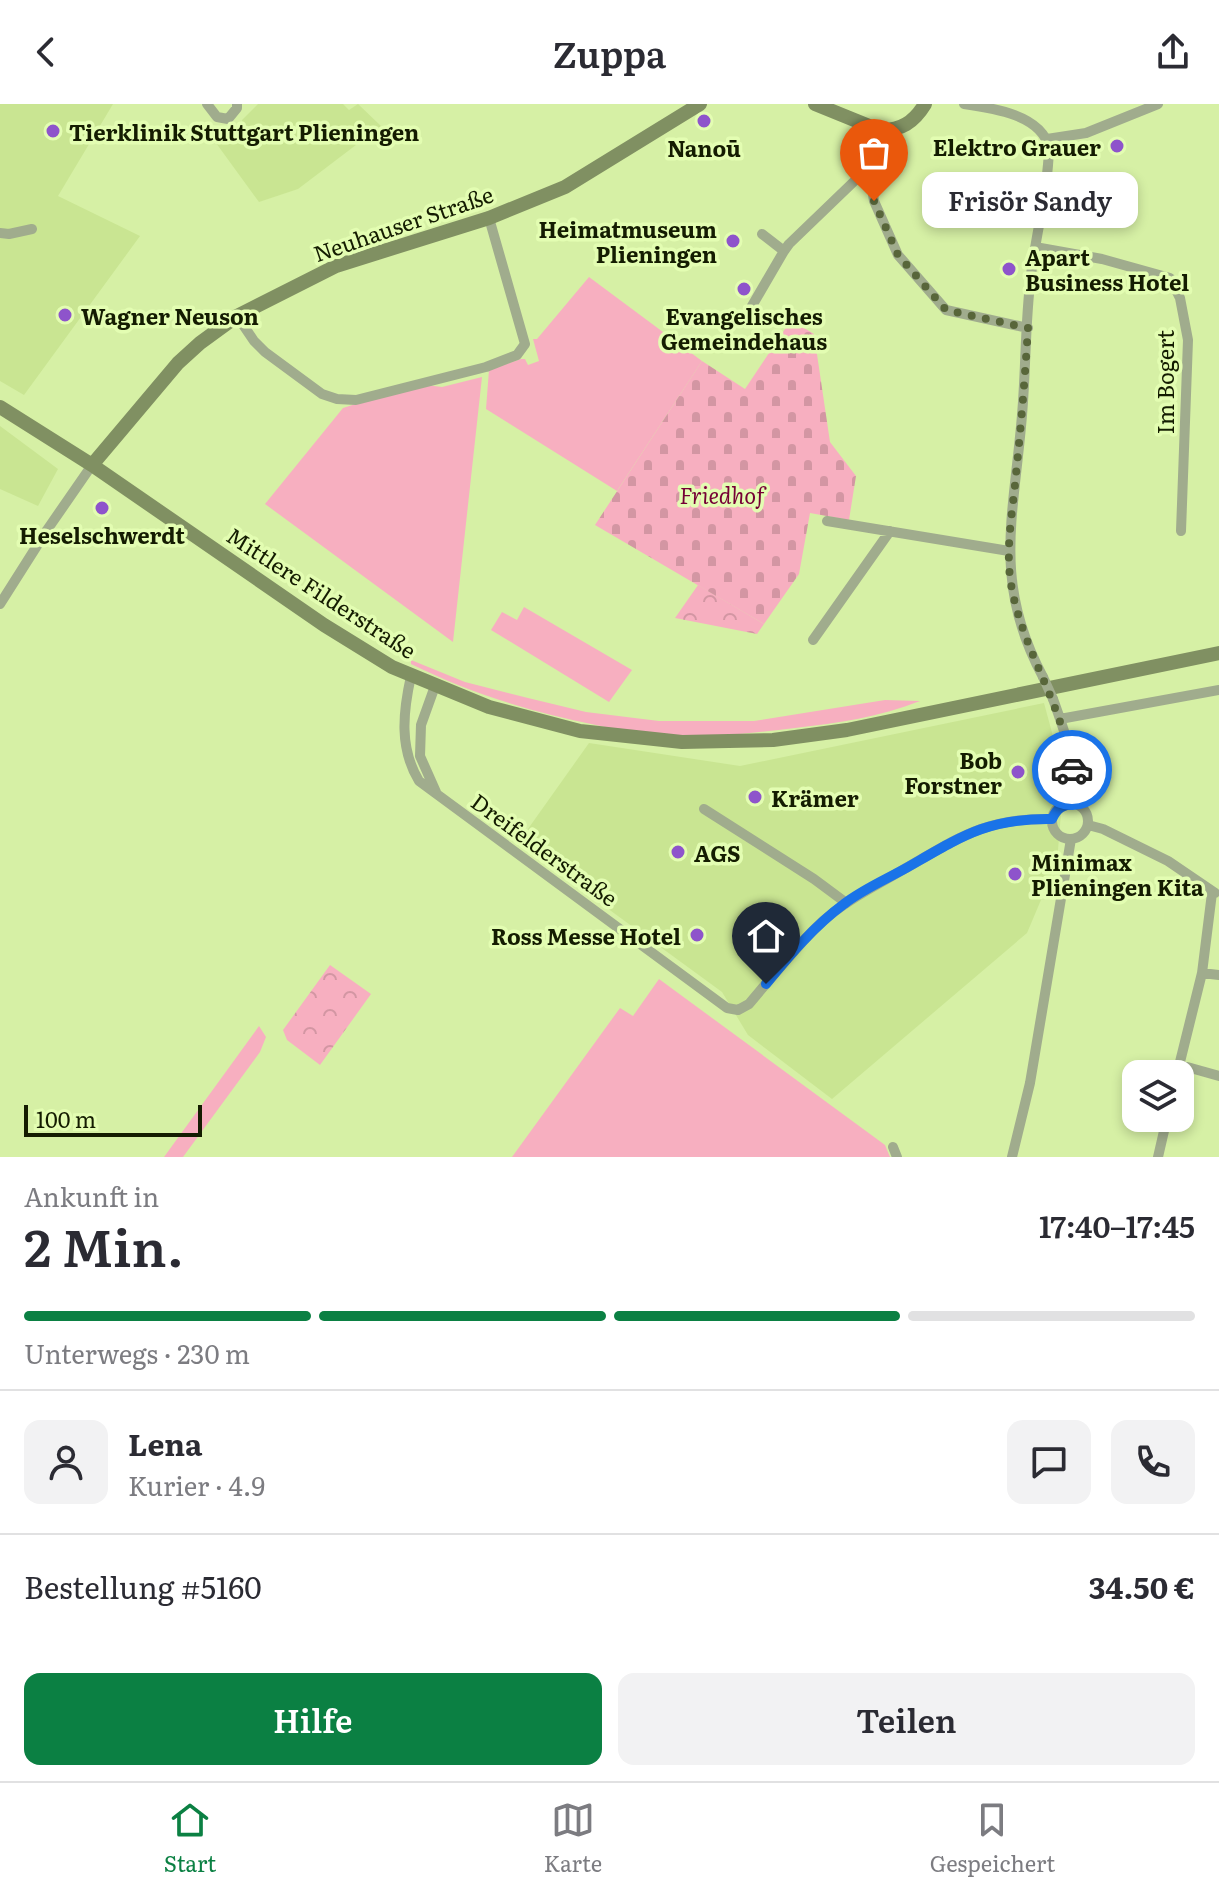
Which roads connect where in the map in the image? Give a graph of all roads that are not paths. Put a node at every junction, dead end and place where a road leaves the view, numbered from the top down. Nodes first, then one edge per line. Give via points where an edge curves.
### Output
1 (207, 104) edge
2 (237, 104) edge
3 (700, 104) edge
4 (815, 104) edge
5 (925, 104) edge
6 (964, 104) edge
7 (1158, 104) edge
8 (899, 128) junction
9 (879, 130) junction
10 (1047, 139) junction
11 (882, 151) junction
12 (869, 167) junction
13 (489, 218) junction
14 (32, 229) dead end
15 (0, 233) edge
16 (762, 234) dead end
17 (1035, 247) junction
18 (784, 251) junction
19 (237, 316) junction
20 (742, 323) dead end
21 (1028, 328) junction
22 (0, 407) edge
23 (92, 465) junction
24 (827, 521) dead end
25 (890, 531) junction
26 (1181, 531) dead end
27 (1009, 551) junction
28 (0, 604) edge
29 (813, 640) dead end
30 (1219, 653) edge
31 (411, 676) junction
32 (435, 686) junction
33 (1219, 690) edge
34 (1060, 719) junction
35 (439, 797) junction
36 (1074, 804) junction
37 (704, 809) dead end
38 (1052, 819) junction
39 (1088, 825) junction
40 (1071, 839) junction
41 (1216, 893) edge
42 (845, 902) junction
43 (1202, 973) junction
44 (1219, 975) edge
45 (1180, 1060) edge
46 (1194, 1072) edge
47 (1219, 1076) edge
48 (1164, 1132) edge
49 (1012, 1157) edge
50 (1158, 1157) edge

1 - 2 street via 217,117 228,119
3 - 13 main road, Neuhauser Straße via 565,187
4 - 9 main road
5 - 8 main road via 912,122
6 - 10 street via 1012,116 1040,129
7 - 10 street via 1086,133
8 - 9 main road
8 - 11 street
9 - 11 street
10 - 17 street via 1049,164
11 - 12 street
12 - 18 street
12 - 21 street via 874,201 898,255 946,310
13 - 19 main road, Neuhauser Straße via 336,266
13 - 19 street via 525,344 517,355 356,400 337,399 322,394 265,352
14 - 15 street
16 - 18 street
17 - 21 street
17 - 26 street, Im Bogert via 1170,278 1180,298 1188,340
18 - 20 street
19 - 23 main road, Neuhauser Straße via 178,363
21 - 27 street
22 - 23 main road, Mittlere Filderstraße
23 - 28 street, Neuhauser Straße
23 - 31 main road, Mittlere Filderstraße via 324,625
24 - 25 street
25 - 27 street
25 - 29 street
27 - 34 street, bridge via 1015,606
30 - 32 main road, Mittlere Filderstraße via 847,730 727,743 580,731
31 - 32 main road, Mittlere Filderstraße
31 - 35 street, Dreifelderstraße via 404,706 405,749 419,781
32 - 35 street, Dreifelderstraße via 421,725 420,756
33 - 34 street
34 - 36 street
35 - 42 street, Dreifelderstraße via 727,1008 749,1004
36 - 38 street via 1064,804
36 - 39 street via 1082,808
37 - 42 street
38 - 40 street via 1057,834
38 - 42 street, Dreifelderstraße via 983,827
39 - 40 street
39 - 41 street via 1168,861
40 - 49 street via 1033,1070
41 - 43 street
43 - 44 street
43 - 45 street
46 - 47 street
48 - 50 street

